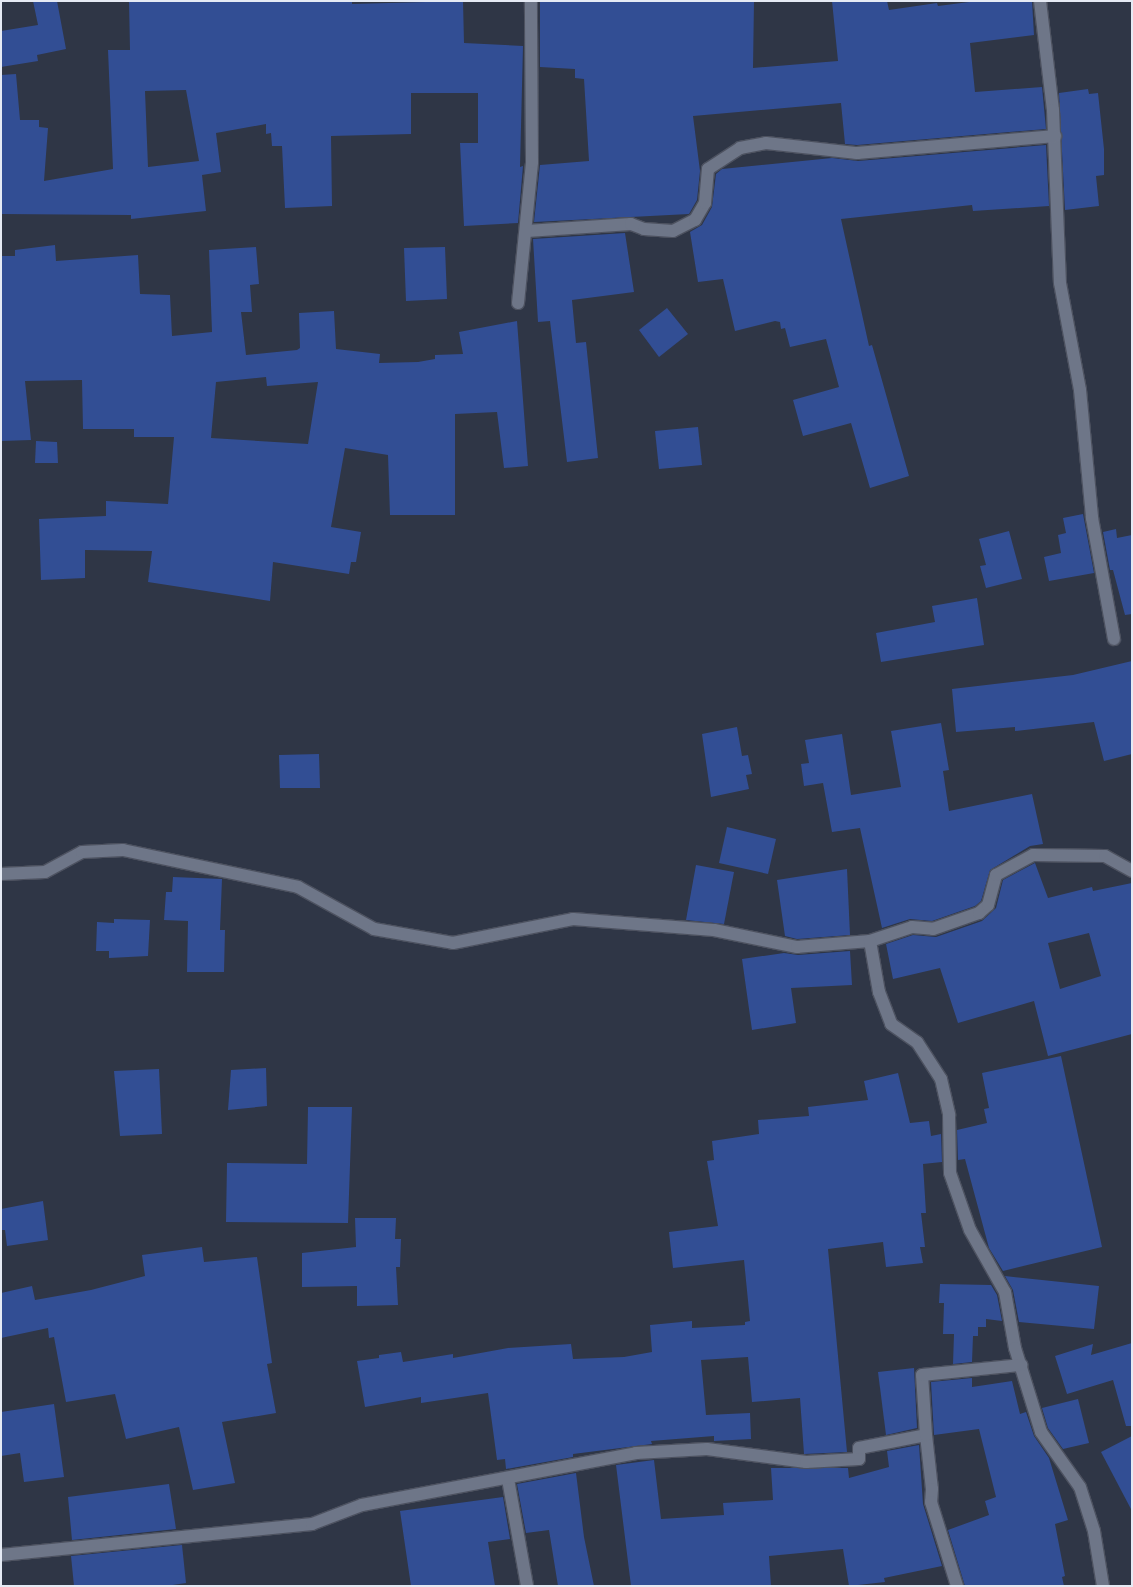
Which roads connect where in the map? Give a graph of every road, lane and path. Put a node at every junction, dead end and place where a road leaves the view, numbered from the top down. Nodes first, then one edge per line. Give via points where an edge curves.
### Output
1 (530, 1) edge
2 (1040, 1) edge
3 (1054, 136) junction
4 (527, 231) junction
5 (518, 303) dead end
6 (1114, 640) dead end
7 (1132, 871) edge
8 (1, 874) edge
9 (870, 941) junction
10 (1021, 1365) junction
11 (926, 1435) junction
12 (508, 1479) junction
13 (1, 1555) edge
14 (527, 1586) edge
15 (957, 1586) edge
16 (1103, 1586) edge

1 - 4 street via 532,162
2 - 3 street
3 - 4 street via 858,153 766,144 740,148 708,168 705,203 695,220 673,231 644,229 631,224
3 - 6 street via 1060,283 1080,390 1092,518
4 - 5 street
7 - 9 street via 1106,856 1034,855 996,874 988,905 979,913 933,929 912,927
8 - 9 street via 45,872 82,852 123,850 298,887 374,929 453,943 573,919 714,930 797,947
9 - 10 street via 879,992 891,1024 917,1042 941,1079 949,1115 950,1173 970,1230 1005,1292
10 - 11 street via 922,1375
10 - 16 street via 1041,1432 1080,1487 1094,1531
11 - 12 street via 859,1448 859,1459 806,1462 707,1449 645,1452
11 - 15 street via 931,1502
12 - 13 street via 362,1505 312,1524
12 - 14 street

